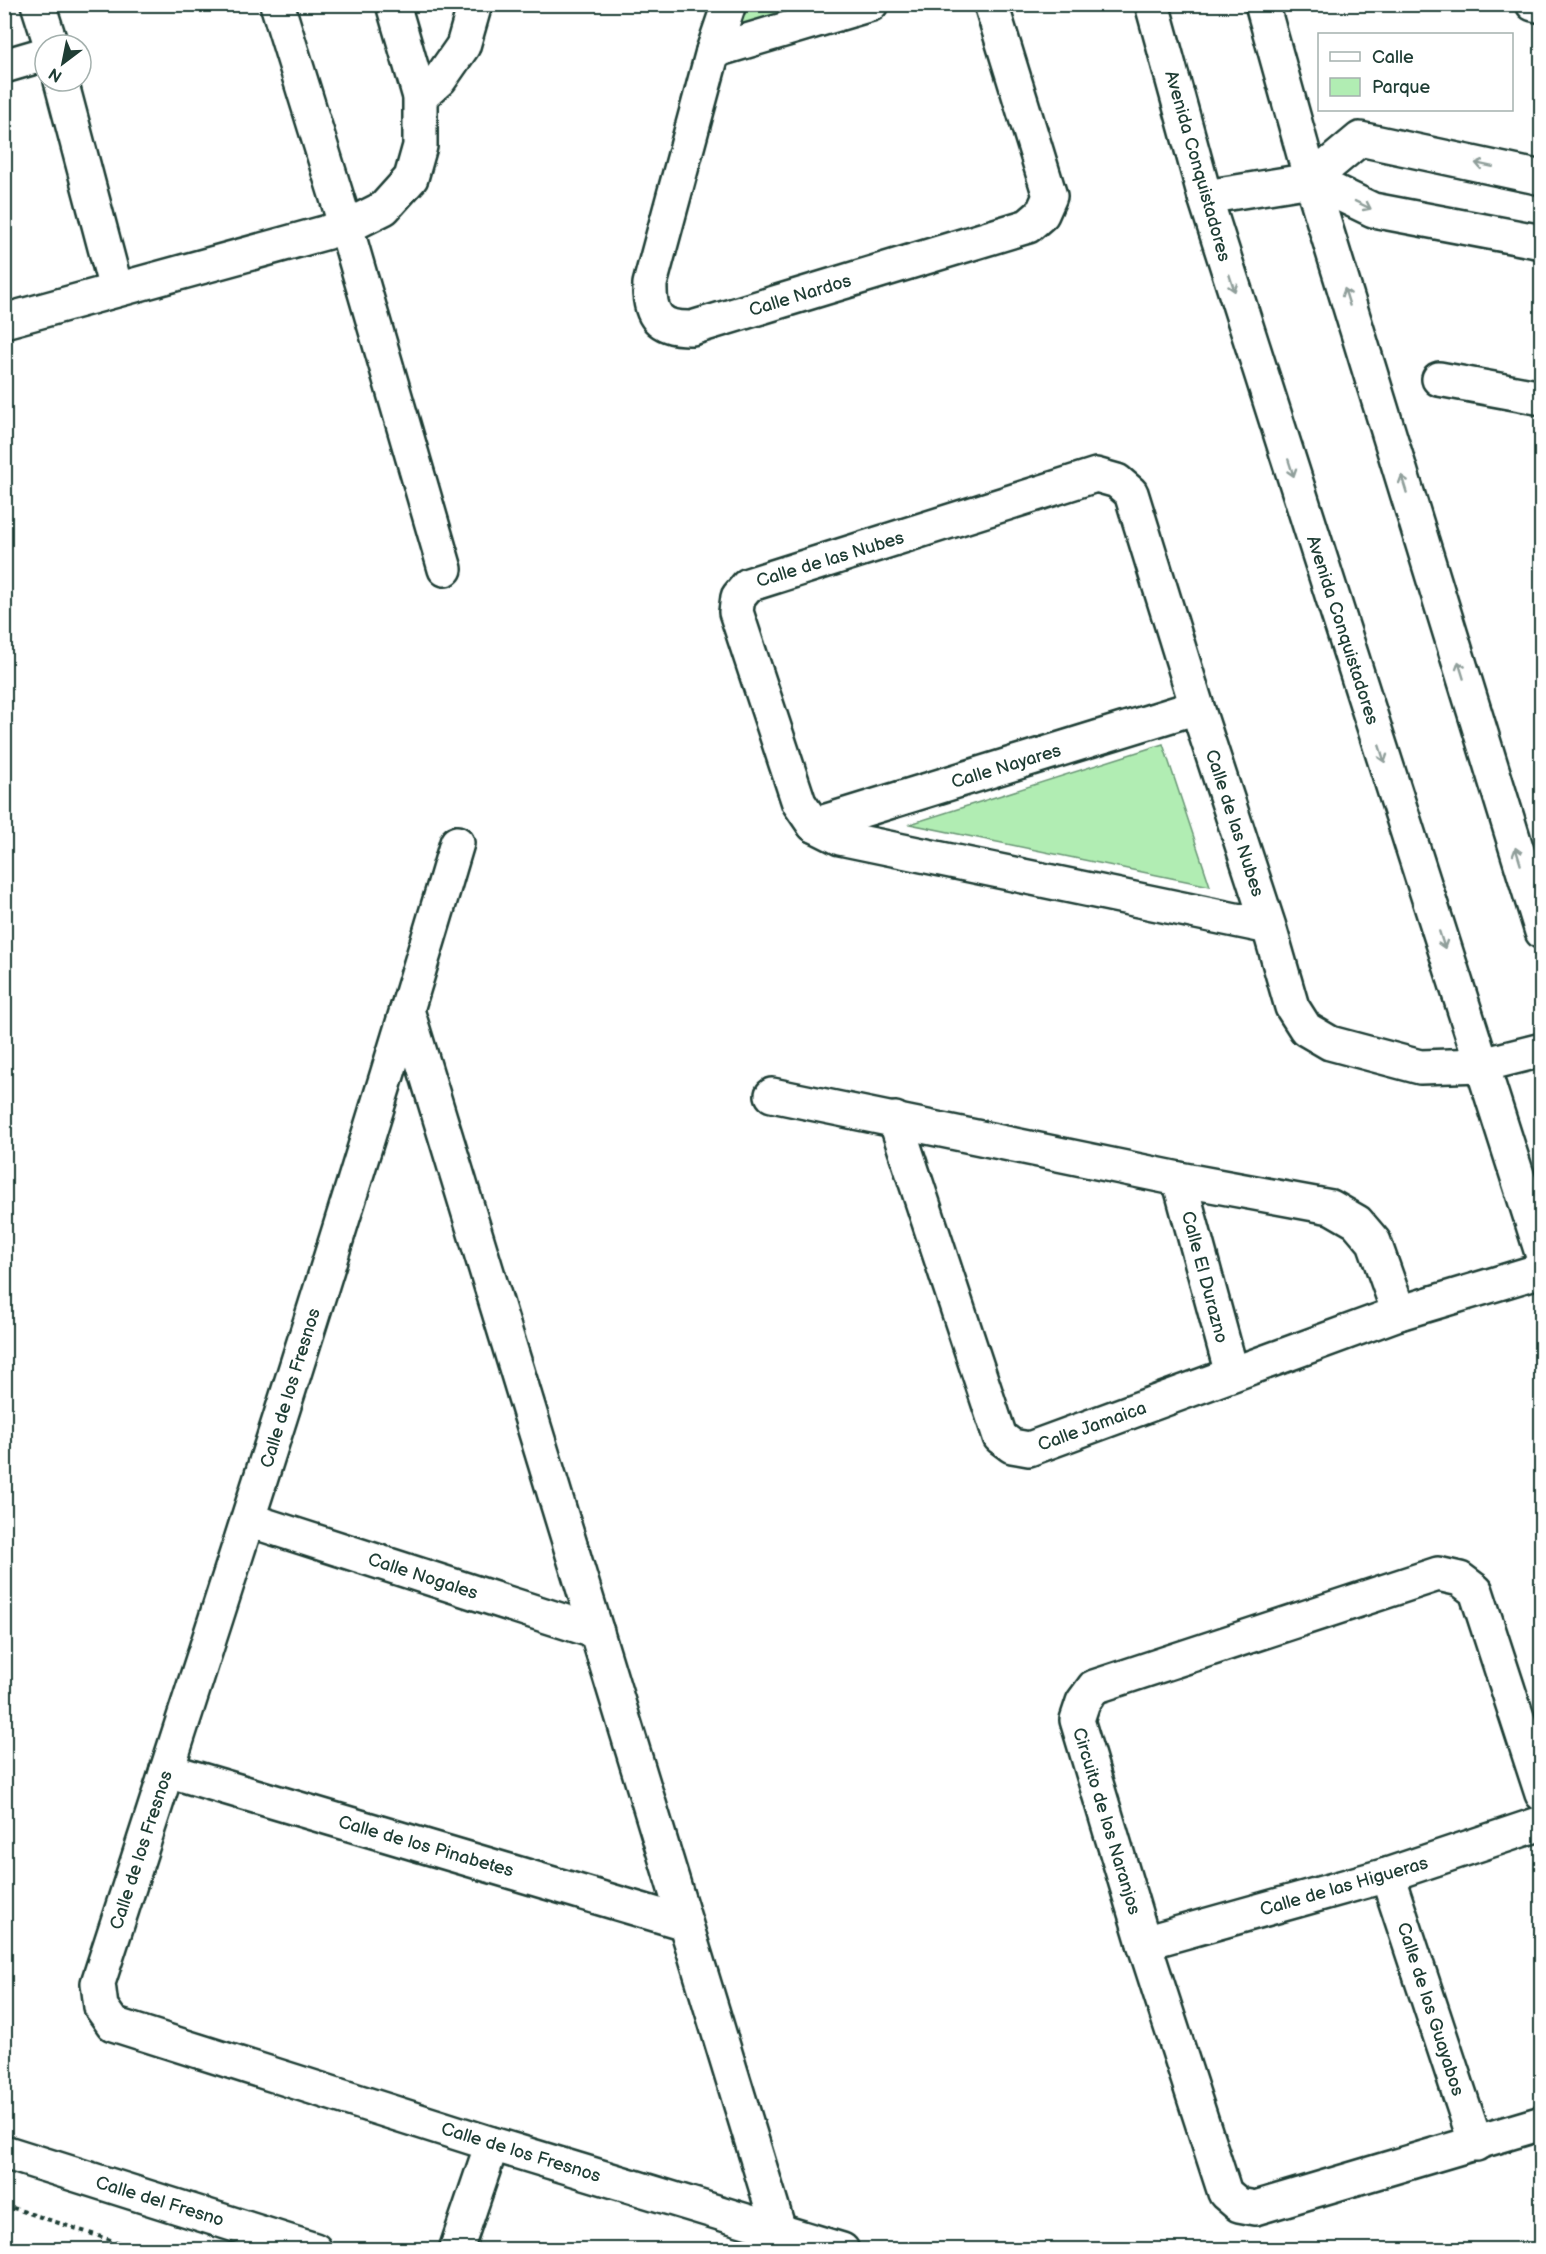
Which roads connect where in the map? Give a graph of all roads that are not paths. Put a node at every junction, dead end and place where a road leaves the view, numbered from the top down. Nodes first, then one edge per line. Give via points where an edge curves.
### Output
1 (38, 4) edge
2 (277, 4) edge
3 (393, 4) edge
4 (475, 4) edge
5 (729, 4) edge
6 (871, 4) edge
7 (991, 4) edge
8 (1152, 4) edge
9 (1262, 4) edge
10 (1533, 4) edge
11 (1542, 6) edge
12 (47, 33) edge
13 (713, 51) junction
14 (33, 58) edge
15 (4, 66) edge
16 (64, 93) edge
17 (420, 97) junction
18 (1542, 178) edge
19 (1311, 180) junction
20 (1205, 197) junction
21 (346, 227) junction
22 (1542, 243) edge
23 (116, 290) junction
24 (4, 321) edge
25 (1439, 379) dead end
26 (1542, 398) edge
27 (445, 569) dead end
28 (1197, 707) junction
29 (814, 825) junction
30 (457, 843) dead end
31 (1269, 927) junction
32 (1542, 932) edge
33 (407, 1010) junction
34 (1542, 1050) edge
35 (1482, 1065) junction
36 (772, 1095) dead end
37 (895, 1119) junction
38 (1179, 1179) junction
39 (1542, 1252) edge
40 (1542, 1270) edge
41 (1399, 1313) junction
42 (1232, 1374) junction
43 (249, 1520) junction
44 (597, 1632) junction
45 (167, 1770) junction
46 (1542, 1794) edge
47 (1542, 1823) edge
48 (1387, 1875) junction
49 (686, 1923) junction
50 (1144, 1943) junction
51 (1542, 2123) edge
52 (492, 2144) junction
53 (1476, 2144) junction
54 (4, 2152) edge
55 (779, 2230) junction
56 (315, 2250) edge
57 (456, 2250) edge
58 (842, 2250) edge

1 - 12 street
2 - 21 street
3 - 17 street
4 - 17 street via 463,46 440,79
5 - 13 street, Calle Nardos
6 - 13 street
7 - 13 street, Calle Nardos via 1050,196 1042,214 1028,226 692,328 674,328 657,318 650,302 651,284
8 - 20 street, Avenida Conquistadores
9 - 19 street
10 - 11 street
14 - 15 street
16 - 23 street
17 - 21 street via 420,146 411,178 384,208
18 -> 19 street via 1360,139
19 - 20 street
19 -> 22 street via 1373,210
32 -> 19 street
20 -> 35 street, Avenida Conquistadores
21 - 23 street
21 - 27 street
23 - 24 street
25 - 26 street
28 - 29 street, Calle Nayares
28 - 29 street, Calle de las Nubes via 1131,492 1117,481 1096,475 748,585 738,597 736,612 800,802
28 - 31 street, Calle de las Nubes
29 - 31 street, Calle de las Nubes via 840,838
30 - 33 street, Calle de los Fresnos
31 - 35 street, Calle de las Nubes via 1292,1007 1306,1029 1330,1043 1420,1067
33 - 43 street, Calle de los Fresnos
33 - 44 street
34 - 35 street, Calle de las Nubes
35 - 39 street, Avenida Conquistadores
36 - 37 street
37 - 38 street
37 - 42 street, Calle Jamaica via 1000,1437 1012,1446 1029,1449
38 - 41 street via 1331,1207 1357,1222 1374,1242
38 - 42 street, Calle El Durazno
40 - 41 street, Calle Jamaica
41 - 42 street, Calle Jamaica
43 - 44 street, Calle Nogales
43 - 45 street, Calle de los Fresnos
44 - 49 street
45 - 49 street, Calle de los Pinabetes
45 - 52 street, Calle de los Fresnos via 98,1983 101,2007 113,2024
46 - 50 street, Circuito de los Naranjos via 1476,1591 1460,1579 1438,1574 1094,1687 1077,1720
47 - 48 street, Calle de las Higueras
48 - 50 street, Calle de las Higueras
48 - 53 street, Calle de los Guayabos
49 - 55 street
50 - 53 street, Circuito de los Naranjos via 1225,2193 1239,2205 1255,2208
51 - 53 street, Circuito de los Naranjos
52 - 55 street, Calle de los Fresnos
52 - 57 street
54 - 56 street, Calle del Fresno
55 - 58 street, Calle de los Fresnos

